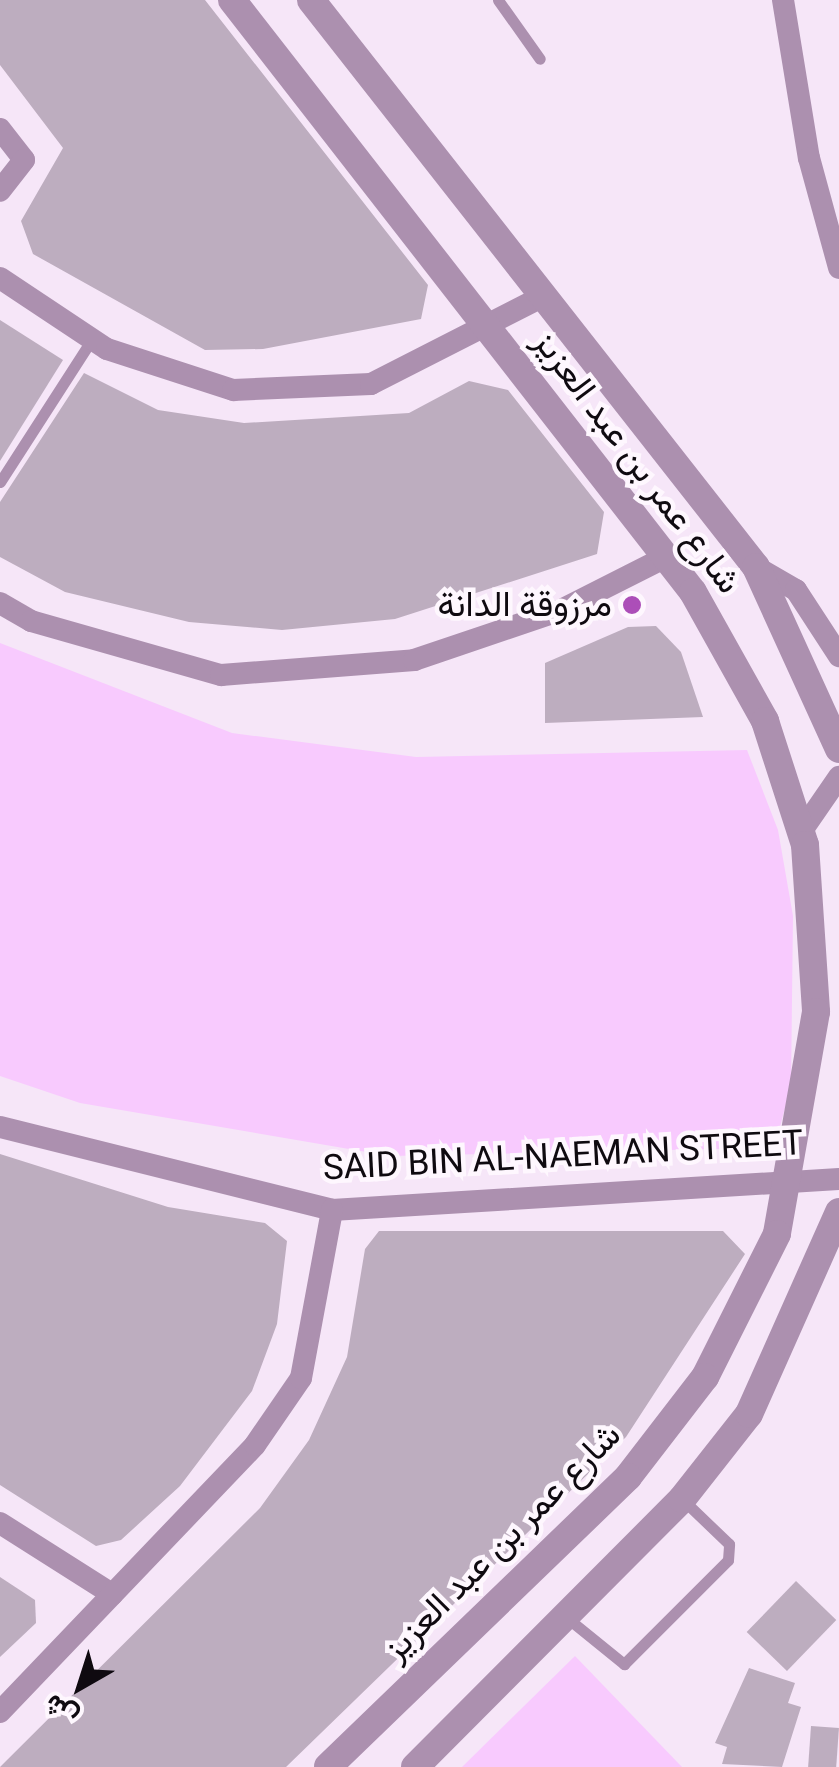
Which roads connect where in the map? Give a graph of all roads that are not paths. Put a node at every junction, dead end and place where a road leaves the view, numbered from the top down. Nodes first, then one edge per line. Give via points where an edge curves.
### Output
1 (232, 0) edge
2 (311, 0) edge
3 (498, 0) edge
4 (784, 0) edge
5 (540, 59) dead end
6 (0, 129) edge
7 (0, 191) edge
8 (839, 268) edge
9 (0, 278) edge
10 (544, 296) junction
11 (487, 324) junction
12 (92, 339) junction
13 (0, 482) edge
14 (666, 558) junction
15 (756, 567) junction
16 (0, 603) edge
17 (839, 656) edge
18 (839, 749) edge
19 (839, 777) edge
20 (800, 832) junction
21 (0, 1127) edge
22 (790, 1177) junction
23 (839, 1179) edge
24 (332, 1210) junction
25 (839, 1212) edge
26 (682, 1499) junction
27 (0, 1523) edge
28 (112, 1594) junction
29 (566, 1617) junction
30 (0, 1712) edge
31 (328, 1767) edge
32 (415, 1767) edge

1 - 11 street, شارع عمر بن عبد العزيز
2 - 10 street
3 - 5 lane
4 - 8 street via 808,158
6 - 7 street via 24,160
9 - 12 street
10 - 11 street
10 - 15 street
11 - 12 street via 371,384 234,390
11 - 14 street, شارع عمر بن عبد العزيز
12 - 13 lane
14 - 16 street via 559,611 414,660 221,675 31,622
14 - 20 street, شارع عمر بن عبد العزيز via 765,721
15 - 17 street via 796,590
15 - 18 street
19 - 20 street
20 - 22 street, شارع عمر بن عبد العزيز via 816,1012
21 - 24 street, SAID BIN AL-NAEMAN STREET
22 - 23 street, SAID BIN AL-NAEMAN STREET
22 - 24 street, SAID BIN AL-NAEMAN STREET
22 - 31 street, شارع عمر بن عبد العزيز via 777,1234 704,1377 628,1477
24 - 28 street via 301,1378 255,1446
25 - 26 street via 749,1414
26 - 29 street
26 - 29 lane via 729,1544 728,1560 624,1664
27 - 28 street
28 - 30 street
29 - 32 street

